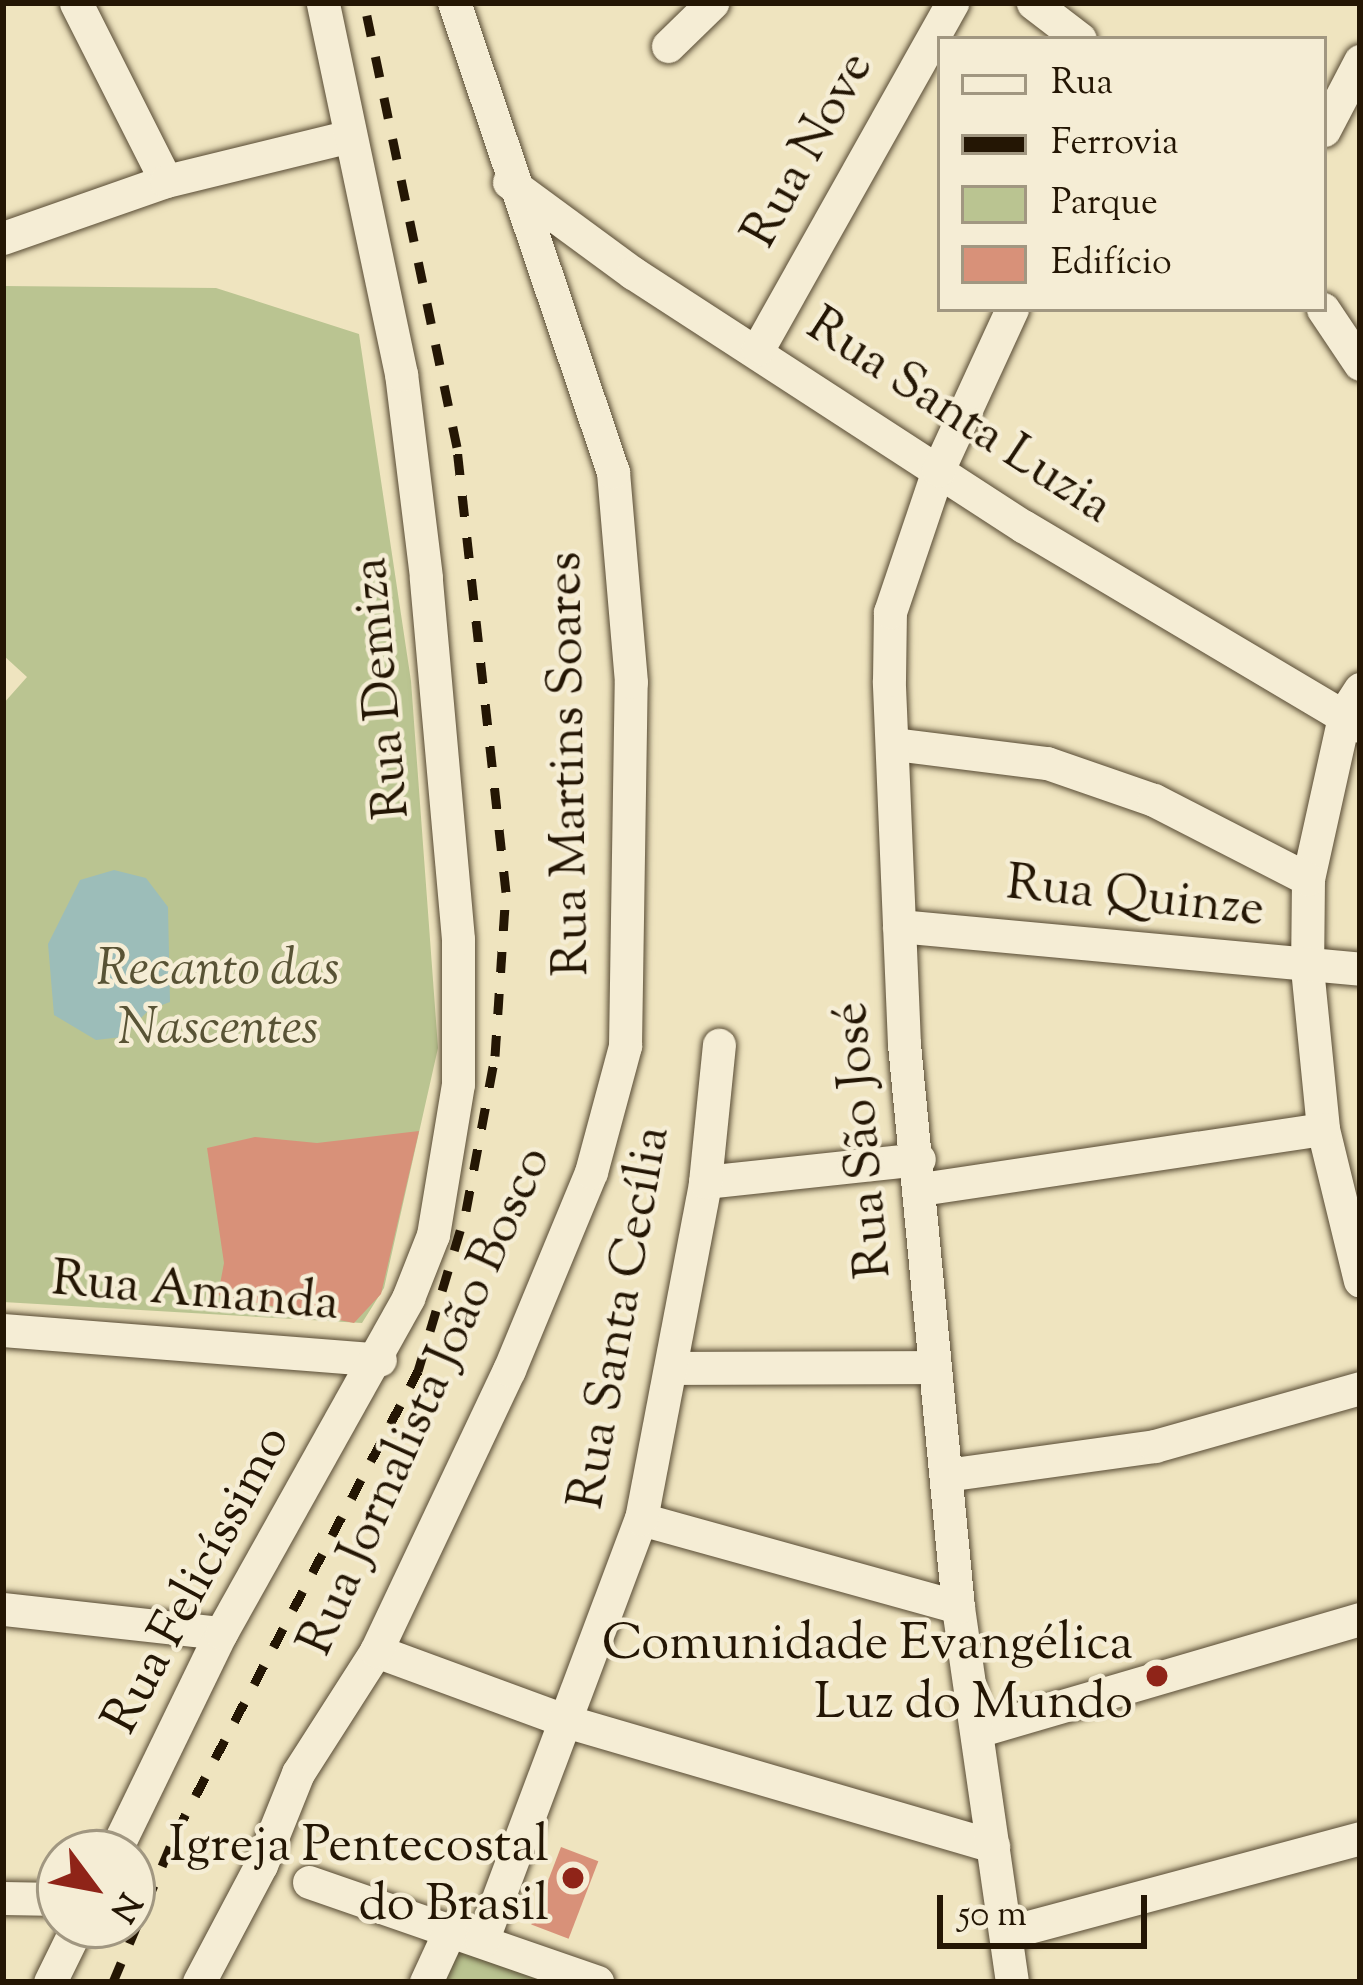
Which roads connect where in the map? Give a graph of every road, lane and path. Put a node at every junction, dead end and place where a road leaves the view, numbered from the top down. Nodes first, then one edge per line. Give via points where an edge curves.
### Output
1 (76, 3) edge
2 (323, 3) edge
3 (454, 3) edge
4 (712, 3) edge
5 (952, 3) edge
6 (1033, 3) edge
7 (1076, 36) edge
8 (668, 46) dead end
9 (1360, 61) edge
10 (1327, 124) edge
11 (347, 137) junction
12 (166, 181) junction
13 (509, 182) junction
14 (3, 238) edge
15 (1011, 312) edge
16 (1325, 312) edge
17 (758, 349) junction
18 (1360, 364) edge
19 (938, 470) junction
20 (1355, 709) edge
21 (894, 744) junction
22 (1309, 879) junction
23 (899, 926) junction
24 (1307, 968) junction
25 (1360, 969) edge
26 (719, 1045) dead end
27 (625, 1046) joint
28 (1323, 1130) junction
29 (920, 1174) junction
30 (705, 1182) junction
31 (1360, 1281) edge
32 (3, 1330) edge
33 (380, 1360) junction
34 (935, 1367) junction
35 (674, 1368) junction
36 (1360, 1388) edge
37 (946, 1475) junction
38 (641, 1519) junction
39 (958, 1606) junction
40 (3, 1610) edge
41 (1360, 1619) edge
42 (221, 1633) junction
43 (376, 1651) junction
44 (569, 1722) junction
45 (977, 1731) junction
46 (126, 1829) edge
47 (1360, 1838) edge
48 (993, 1846) junction
49 (309, 1882) dead end
50 (3, 1898) edge
51 (36, 1899) edge
52 (1010, 1932) junction
53 (466, 1936) junction
54 (66, 1949) edge
55 (50, 1982) edge
56 (199, 1982) edge
57 (426, 1982) edge
58 (598, 1982) edge
59 (1012, 1982) edge

1 - 12 street
2 - 11 street, Rua Demiza
3 - 13 street, Rua Martins Soares
4 - 8 street
5 - 17 street, Rua Nove
6 - 7 street
9 - 10 street
11 - 12 street
11 - 33 street, Rua Demiza via 400,374 458,940 458,1084 433,1235
12 - 14 street
13 - 17 street, Rua Santa Luzia via 633,273
13 - 27 street, Rua Martins Soares via 613,472 631,682
15 - 19 street, Rua São José
16 - 18 street
17 - 19 street, Rua Santa Luzia
19 - 20 street, Rua Santa Luzia
19 - 21 street, Rua São José via 890,612
20 - 22 street
21 - 22 street via 1047,764 1154,800
21 - 23 street, Rua São José
22 - 24 street
23 - 24 street, Rua Quinze
23 - 29 street, Rua São José
24 - 25 street, Rua Quinze
24 - 28 street
26 - 30 street, Rua Santa Cecília
27 - 43 street, Rua Jornalista João Bosco via 591,1172 554,1266
28 - 29 street
28 - 31 street
29 - 30 street
29 - 34 street, Rua São José
30 - 35 street, Rua Santa Cecília
32 - 33 street, Rua Amanda
33 - 42 street, Rua Felicíssimo
34 - 35 street
34 - 37 street, Rua São José
35 - 38 street, Rua Santa Cecília
36 - 37 street via 1155,1446
37 - 39 street, Rua São José
38 - 39 street
38 - 44 street, Rua Santa Cecília
39 - 45 street, Rua São José
40 - 42 street
41 - 45 street
42 - 46 street, Rua Felicíssimo
43 - 44 street
43 - 56 street, Rua Jornalista João Bosco via 298,1773
44 - 48 street
44 - 53 street, Rua Santa Cecília
45 - 48 street, Rua São José
47 - 52 street
48 - 52 street, Rua São José
49 - 53 street
50 - 51 street
52 - 59 street, Rua São José
53 - 57 street, Rua Santa Cecília
53 - 58 street
54 - 55 street

